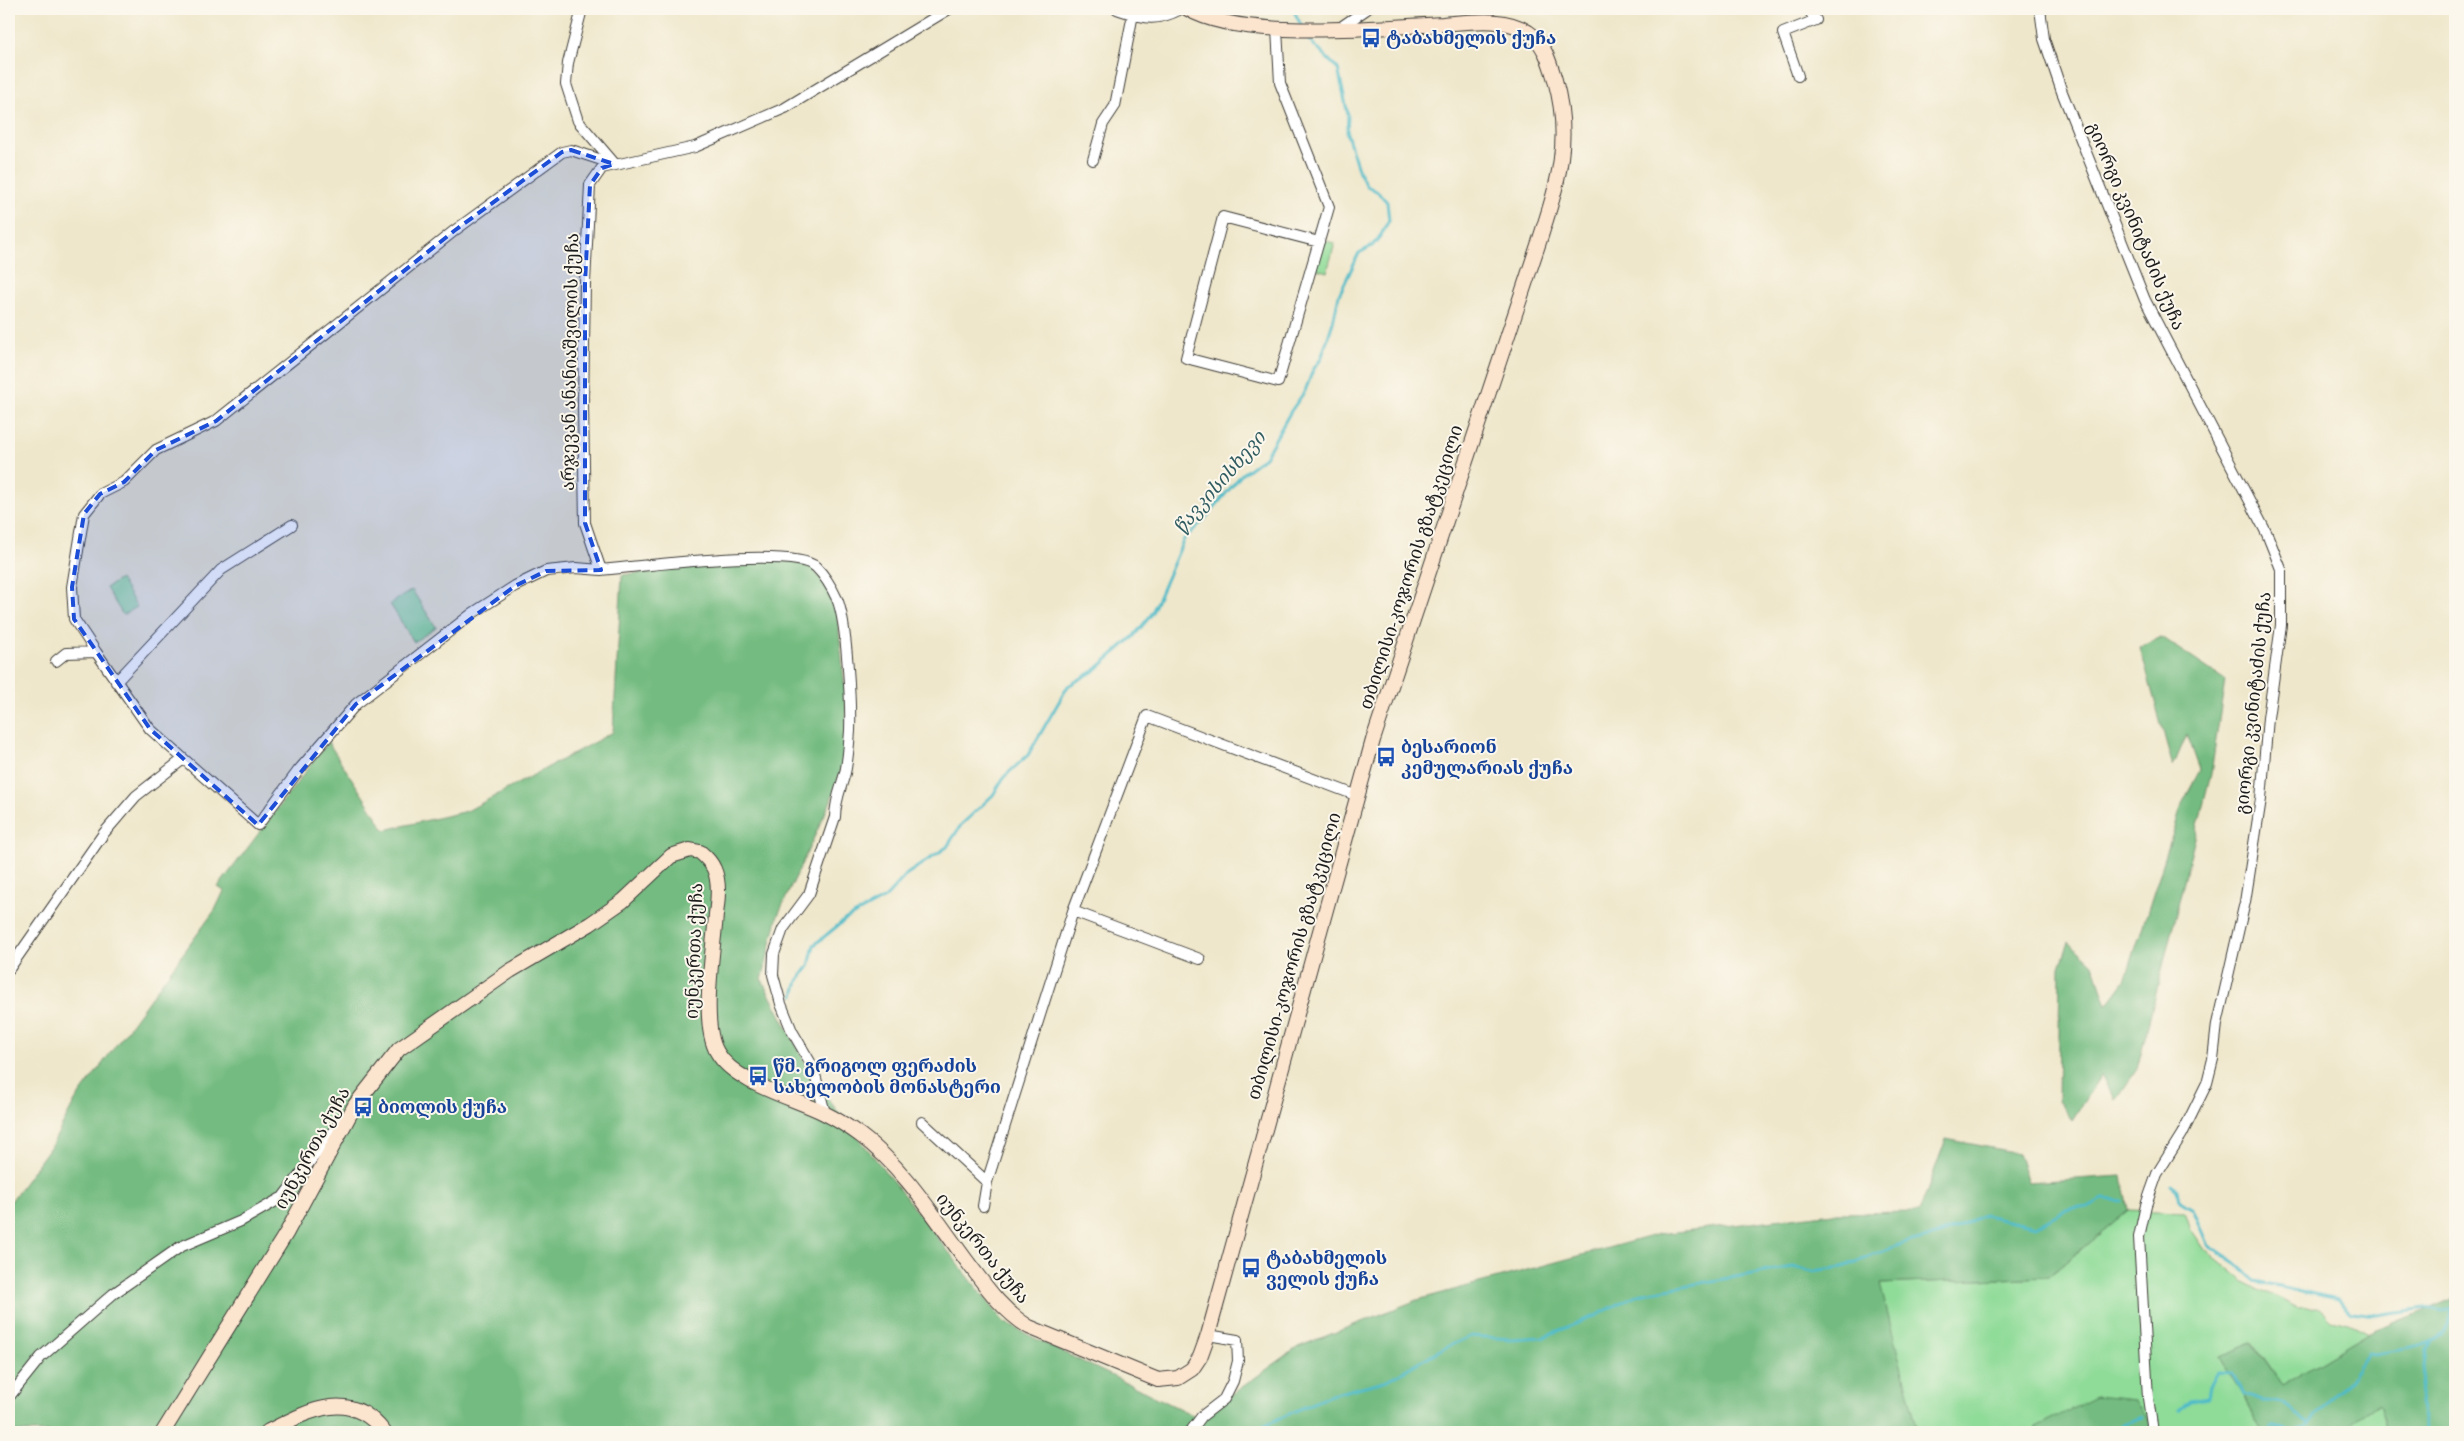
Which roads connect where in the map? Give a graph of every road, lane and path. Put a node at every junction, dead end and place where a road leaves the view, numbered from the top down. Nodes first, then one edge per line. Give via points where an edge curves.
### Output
1 (582, 9) edge
2 (949, 9) edge
3 (1117, 9) edge
4 (1181, 9) edge
5 (1188, 9) edge
6 (1367, 9) edge
7 (1808, 9) edge
8 (2040, 9) edge
9 (1133, 14) junction
10 (1338, 28) junction
11 (1277, 29) junction
12 (1798, 76) dead end
13 (1093, 160) dead end
14 (614, 164) junction
15 (1319, 242) junction
16 (292, 525) dead end
17 (601, 570) junction
18 (96, 652) junction
19 (56, 661) dead end
20 (116, 682) junction
21 (182, 760) junction
22 (1358, 796) junction
23 (1073, 911) junction
24 (1200, 959) dead end
25 (9, 969) edge
26 (355, 1105) junction
27 (825, 1114) junction
28 (922, 1122) dead end
29 (987, 1182) junction
30 (983, 1206) dead end
31 (1208, 1335) junction
32 (9, 1397) edge
33 (163, 1432) edge
34 (266, 1432) edge
35 (384, 1432) edge
36 (1190, 1432) edge
37 (2153, 1432) edge

1 - 14 street via 566,84 578,121
2 - 14 street via 785,108 695,147
3 - 9 street
4 - 9 street via 1151,20
5 - 11 main road, თბილისი-კოჯორის გზატკეცილი via 1223,21
6 - 10 street
7 - 12 street via 1816,20 1782,33
8 - 37 street, გიორგი კვინიტაძის ქუჩა via 2044,39 2062,92 2145,300 2267,534 2281,569 2282,625 2268,718 2261,799 2245,902 2217,1024 2213,1059 2207,1083 2182,1134 2157,1174 2139,1237 2148,1398
9 - 13 street via 1115,106 1103,124
10 - 11 main road, თბილისი-კოჯორის გზატკეცილი
10 - 22 main road, თბილისი-კოჯორის გზატკეცილი via 1476,22 1515,25 1529,32 1548,58 1563,121 1563,155 1553,200 1373,740
11 - 15 street via 1280,83 1329,207
14 - 17 street, არჯევან ანანიაშვილის ქუჩა via 602,168 590,185 585,283 585,523
14 - 18 street via 571,150 562,152 454,231 216,421 156,450 124,482 100,494 84,514 72,587 74,619
15 - 15 street via 1223,217 1186,358 1278,382
16 - 20 street via 221,570
17 - 21 street via 546,571 473,613 356,704 298,771 258,825
17 - 27 street via 757,557 794,559 815,566 838,600 845,649 850,731 845,771 835,804 835,817 809,894 783,929 774,954 773,975 792,1031 813,1067
18 - 19 street via 66,653
18 - 20 street
20 - 21 street via 150,729
21 - 25 street via 136,796 104,832
22 - 23 street via 1147,716
22 - 31 main road, თბილისი-კოჯორის გზატკეცილი
23 - 24 street
23 - 29 street
26 - 27 main road, იუნკერთა ქუჩა via 399,1049 510,971 623,901 671,856 690,850 700,852 715,870 718,894 709,1007 711,1036 717,1052 728,1066 748,1078
26 - 32 street via 283,1197 241,1221 180,1247 113,1294 41,1357
26 - 33 main road, იუნკერთა ქუჩა via 287,1232
27 - 31 main road, იუნკერთა ქუჩა via 860,1135 898,1170 990,1292 1014,1317 1029,1327 1158,1380 1178,1378 1192,1370
28 - 29 street
29 - 30 street
31 - 36 street via 1237,1340 1238,1360 1234,1381 1224,1399 1202,1416
34 - 35 main road via 307,1412 338,1406 360,1410 375,1420

